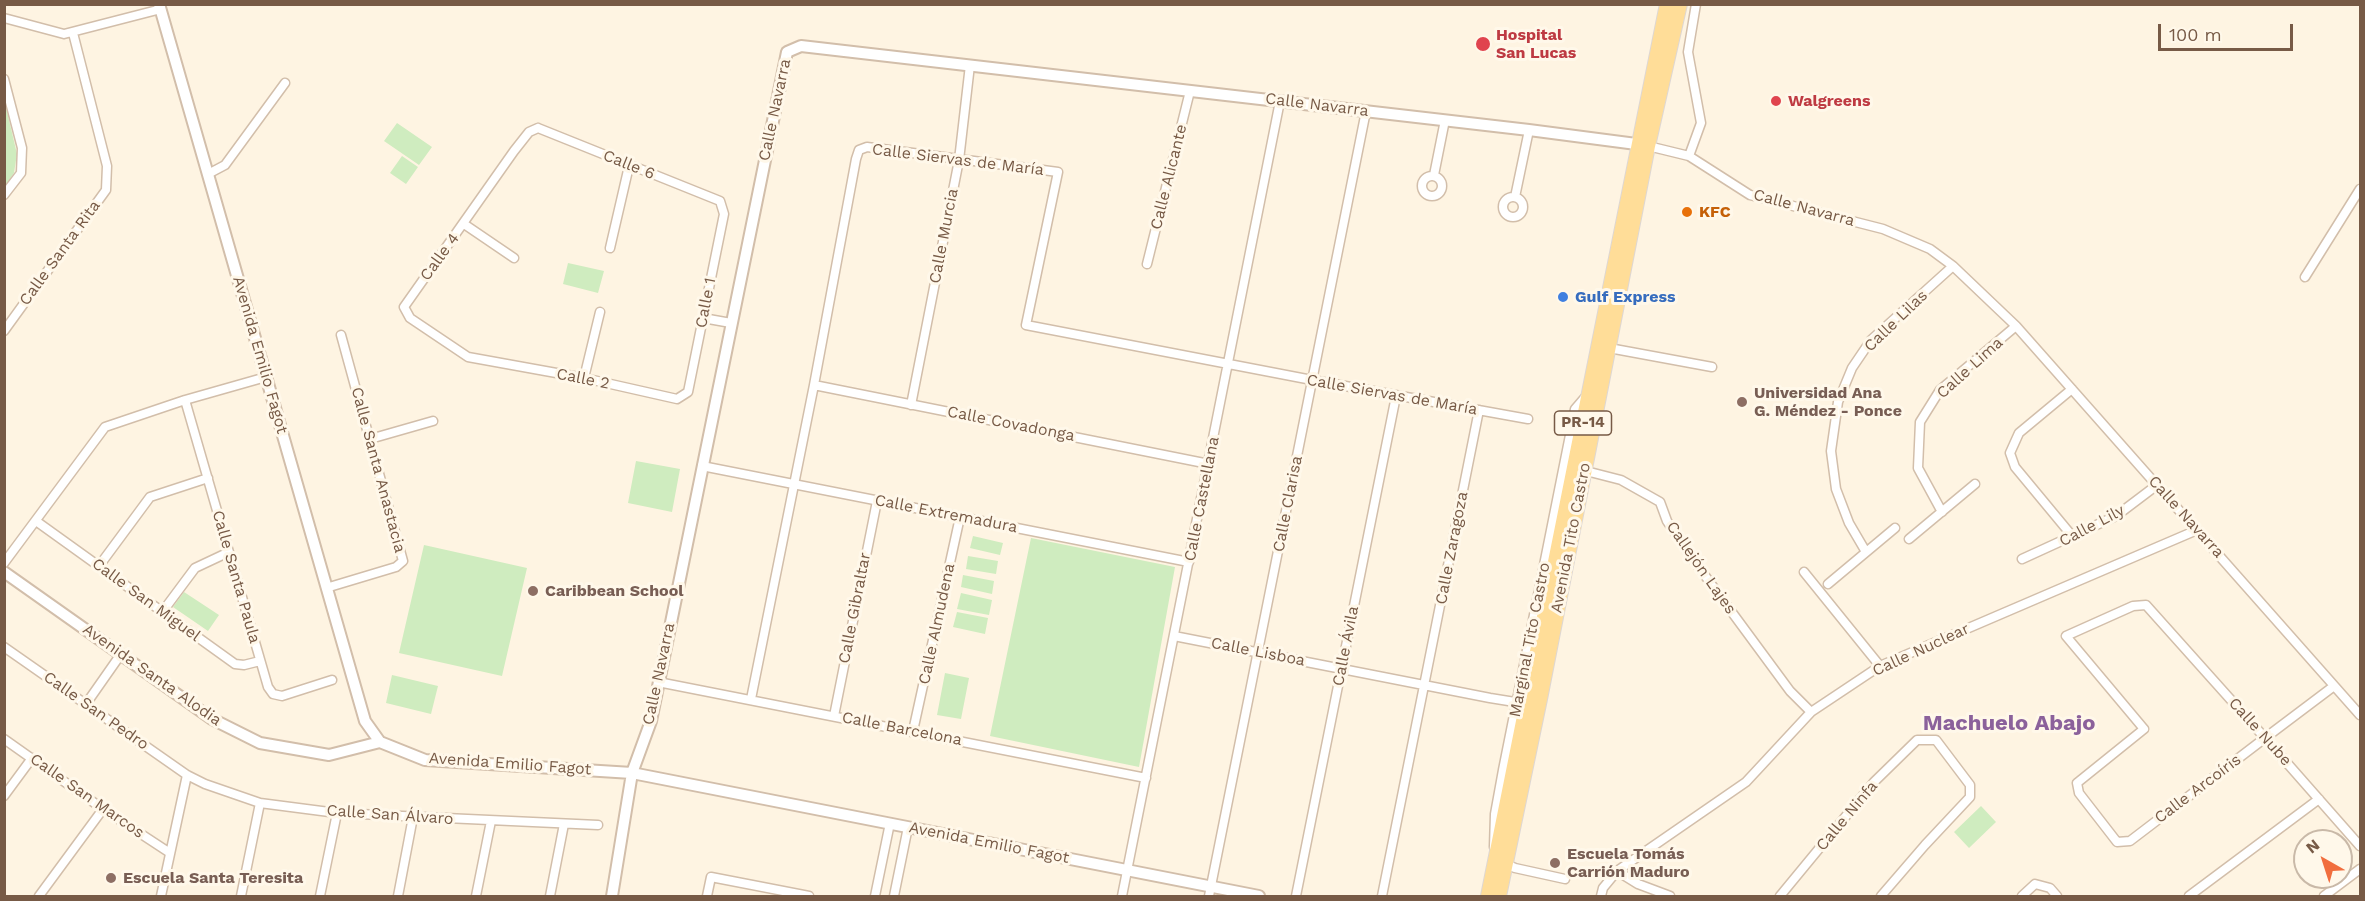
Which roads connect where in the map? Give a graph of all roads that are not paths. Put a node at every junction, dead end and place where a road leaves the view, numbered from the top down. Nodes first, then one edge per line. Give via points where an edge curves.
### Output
1 (1666, 4) edge
2 (1680, 4) edge
3 (1696, 4) edge
4 (160, 7) edge
5 (4, 18) edge
6 (73, 33) junction
7 (970, 65) junction
8 (4, 78) edge
9 (285, 83) dead end
10 (1190, 91) junction
11 (1280, 101) junction
12 (1366, 111) junction
13 (1445, 120) junction
14 (1529, 130) junction
15 (574, 143) joint
16 (1643, 145) junction
17 (1689, 156) junction
18 (959, 160) junction
19 (629, 166) junction
20 (208, 174) junction
21 (1434, 175) dead end
22 (685, 187) joint
23 (2361, 189) edge
24 (4, 195) edge
25 (1515, 197) dead end
26 (464, 224) junction
27 (610, 248) dead end
28 (514, 258) dead end
29 (1148, 264) dead end
30 (1953, 266) junction
31 (2305, 277) dead end
32 (600, 312) dead end
33 (703, 318) junction
34 (731, 323) junction
35 (2016, 326) junction
36 (4, 331) edge
37 (340, 335) dead end
38 (1609, 348) junction
39 (1229, 364) junction
40 (1712, 367) dead end
41 (525, 369) joint
42 (266, 377) junction
43 (584, 378) junction
44 (1312, 380) junction
45 (814, 385) junction
46 (2072, 389) junction
47 (641, 392) joint
48 (1588, 394) junction
49 (1395, 396) junction
50 (185, 400) junction
51 (911, 405) junction
52 (1479, 410) junction
53 (1528, 419) dead end
54 (433, 421) dead end
55 (370, 439) junction
56 (1209, 464) junction
57 (702, 466) junction
58 (1574, 468) junction
59 (208, 478) junction
60 (794, 484) junction
61 (1975, 484) dead end
62 (2157, 485) junction
63 (877, 501) junction
64 (1942, 512) junction
65 (960, 517) junction
66 (36, 521) junction
67 (1895, 528) dead end
68 (2197, 530) junction
69 (2073, 537) junction
70 (1909, 539) dead end
71 (229, 552) junction
72 (1866, 552) junction
73 (2022, 559) dead end
74 (1189, 562) junction
75 (4, 563) edge
76 (99, 566) junction
77 (4, 572) edge
78 (1804, 572) dead end
79 (1827, 584) dead end
80 (326, 588) junction
81 (163, 611) junction
82 (1174, 636) junction
83 (4, 647) edge
84 (1258, 652) junction
85 (121, 654) junction
86 (260, 661) junction
87 (1880, 666) junction
88 (1341, 669) junction
89 (332, 680) dead end
90 (658, 682) junction
91 (1425, 685) junction
92 (2334, 686) junction
93 (751, 699) junction
94 (1529, 701) junction
95 (86, 704) junction
96 (1811, 712) junction
97 (2361, 715) edge
98 (834, 716) junction
99 (913, 731) junction
100 (2265, 738) junction
101 (4, 739) edge
102 (380, 742) junction
103 (32, 758) junction
104 (632, 773) junction
105 (188, 775) junction
106 (1146, 778) junction
107 (2077, 783) joint
108 (4, 796) edge
109 (2319, 799) junction
110 (260, 803) junction
111 (103, 809) junction
112 (337, 813) junction
113 (413, 817) junction
114 (491, 821) junction
115 (890, 823) junction
116 (564, 824) junction
117 (598, 825) dead end
118 (908, 826) junction
119 (2361, 846) edge
120 (170, 853) junction
121 (1501, 863) junction
122 (2361, 869) edge
123 (1128, 871) junction
124 (1617, 872) junction
125 (1565, 879) dead end
126 (1210, 892) edge
127 (798, 895) edge
128 (39, 897) edge
129 (161, 897) edge
130 (241, 897) edge
131 (320, 897) edge
132 (398, 897) edge
133 (476, 897) edge
134 (550, 897) edge
135 (612, 897) edge
136 (707, 897) edge
137 (809, 897) edge
138 (875, 897) edge
139 (894, 897) edge
140 (1122, 897) edge
141 (1259, 897) edge
142 (1296, 897) edge
143 (1383, 897) edge
144 (1488, 897) edge
145 (1499, 897) edge
146 (1601, 897) edge
147 (1670, 897) edge
148 (1780, 897) edge
149 (1881, 897) edge
150 (2022, 897) edge
151 (2057, 897) edge
152 (2189, 897) edge
153 (2324, 897) edge

1 - 16 main road, Avenida Tito Castro / PR-14
2 - 16 main road, Avenida Tito Castro / PR-14
3 - 17 street via 1688,52 1701,123
4 - 6 street
4 - 20 street, Avenida Emilio Fagot
5 - 6 street
6 - 36 street, Calle Santa Rita via 107,166 106,189
7 - 10 street, Calle Navarra
7 - 18 street, Calle Murcia
7 - 34 street, Calle Navarra via 801,46 787,52
8 - 24 street via 22,148 21,173
9 - 20 street via 225,165
10 - 11 street, Calle Navarra
10 - 29 street, Calle Alicante
11 - 12 street, Calle Navarra
11 - 39 street, Calle Castellana
12 - 13 street, Calle Navarra
12 - 44 street, Calle Clarisa
13 - 14 street, Calle Navarra
13 - 21 street
14 - 16 street, Calle Navarra
14 - 25 street
15 - 19 street, Calle 6
15 - 26 street, Calle 4 via 538,128 529,132
16 - 17 street, Calle Navarra
16 - 38 main road, Avenida Tito Castro / PR-14
16 - 48 main road, Avenida Tito Castro / PR-14
17 - 30 street, Calle Navarra via 1750,195 1883,229 1930,249
18 - 39 street, Calle Siervas de María via 1058,172 1026,325
18 - 45 street, Calle Siervas de María via 867,147 859,150
18 - 51 street, Calle Murcia
19 - 22 street, Calle 6
19 - 27 street
20 - 42 street, Avenida Emilio Fagot
22 - 33 street, Calle 1 via 720,201 724,214
23 - 31 street
26 - 28 street
26 - 41 street, Calle 4 via 404,307 410,318 468,357
30 - 35 street, Calle Navarra
30 - 72 street, Calle Lilas via 1871,340 1852,368 1838,402 1831,451 1836,489
32 - 43 street
33 - 34 street
33 - 47 street, Calle 1 via 688,392 677,399
34 - 57 street, Calle Navarra
35 - 46 street, Calle Navarra
35 - 64 street, Calle Lima via 1940,390 1920,422 1918,468
37 - 55 street, Calle Santa Anastacia
38 - 40 street
38 - 58 main road, Avenida Tito Castro / PR-14
39 - 44 street, Calle Siervas de María
39 - 56 street, Calle Castellana
41 - 43 street, Calle 2
42 - 50 street
42 - 80 street, Avenida Emilio Fagot
43 - 47 street, Calle 2
44 - 49 street, Calle Siervas de María
44 - 84 street, Calle Clarisa
45 - 51 street, Calle Covadonga
45 - 60 street, Calle Siervas de María
46 - 62 street, Calle Navarra
46 - 69 street via 2019,433 2010,453 2015,467
48 - 58 main road, Avenida Tito Castro / PR-14
48 - 58 street, Marginal Tito Castro via 1575,409 1566,451
49 - 52 street, Calle Siervas de María
49 - 88 street, Calle Ávila
50 - 59 street, Calle Santa Paula
50 - 66 street via 105,427
51 - 56 street, Calle Covadonga
52 - 53 street, Calle Siervas de María
52 - 91 street, Calle Zaragoza
54 - 55 street
55 - 80 street, Calle Santa Anastacia via 403,561 396,567
56 - 74 street, Calle Castellana
57 - 60 street, Calle Extremadura
57 - 90 street, Calle Navarra
58 - 94 main road, Avenida Tito Castro / PR-14
58 - 94 street, Marginal Tito Castro
58 - 96 street, Callejón Lajes via 1621,480 1660,502 1667,521 1689,554 1790,691
59 - 71 street, Calle Santa Paula
59 - 76 street via 150,497
60 - 63 street, Calle Extremadura
60 - 93 street, Calle Siervas de María
61 - 64 street
62 - 68 street, Calle Navarra
62 - 69 street, Calle Lily via 2116,516
63 - 65 street, Calle Extremadura
63 - 98 street, Calle Gibraltar
64 - 70 street
65 - 74 street, Calle Extremadura
65 - 99 street, Calle Almudena
66 - 75 street
66 - 76 street, Calle San Miguel
67 - 72 street
68 - 87 street, Calle Nuclear
68 - 92 street, Calle Navarra
69 - 73 street, Calle Lily
71 - 81 street via 195,568
71 - 86 street, Calle Santa Paula
72 - 79 street
74 - 82 street, Calle Castellana
76 - 81 street, Calle San Miguel
77 - 85 street, Avenida Santa Alodia
78 - 87 street
80 - 102 street, Avenida Emilio Fagot via 365,721
81 - 86 street, Calle San Miguel via 235,664
82 - 84 street, Calle Lisboa
82 - 106 street, Calle Castellana
83 - 95 street, Calle San Pedro
84 - 88 street, Calle Lisboa
84 - 126 street, Calle Clarisa
85 - 95 street
85 - 102 street, Avenida Santa Alodia via 212,719 260,743 329,754
86 - 89 street, Calle Santa Paula via 273,694 282,696
87 - 96 street, Calle Nuclear
88 - 91 street
88 - 142 street, Calle Ávila
90 - 93 street, Calle Barcelona
90 - 104 street, Calle Navarra via 651,721
91 - 94 street
91 - 143 street, Calle Zaragoza
92 - 97 street, Calle Navarra
92 - 100 street, Calle Arcoíris
93 - 98 street, Calle Barcelona
94 - 121 main road, Avenida Tito Castro / PR-14
94 - 121 street, Marginal Tito Castro via 1496,814 1493,838
95 - 105 street, Calle San Pedro
96 - 124 street, Calle Nuclear via 1746,782
98 - 99 street, Calle Barcelona
99 - 106 street, Calle Barcelona
100 - 107 street, Calle Arcoíris via 2130,841 2117,842 2079,793
100 - 107 street, Calle Nube via 2146,605 2133,606 2066,636 2144,729
100 - 109 street, Calle Nube
101 - 103 street, Calle San Marcos
102 - 104 street, Avenida Emilio Fagot via 425,760
103 - 108 street
103 - 111 street, Calle San Marcos
104 - 115 street, Avenida Emilio Fagot
104 - 135 street, Calle Navarra
105 - 110 street, Calle San Álvaro
105 - 120 street
106 - 123 street, Calle Castellana
109 - 119 street, Calle Nube
109 - 152 street
110 - 112 street, Calle San Álvaro
110 - 130 street
111 - 120 street, Calle San Marcos
111 - 128 street
112 - 113 street, Calle San Álvaro
112 - 131 street
113 - 114 street, Calle San Álvaro
113 - 132 street
114 - 116 street, Calle San Álvaro
114 - 133 street
115 - 118 street, Avenida Emilio Fagot
115 - 138 street
116 - 117 street, Calle San Álvaro
116 - 134 street
118 - 123 street, Avenida Emilio Fagot
118 - 139 street
120 - 129 street
121 - 125 street
121 - 144 main road, Avenida Tito Castro / PR-14
121 - 145 main road, Avenida Tito Castro / PR-14
122 - 153 street
123 - 126 street, Avenida Emilio Fagot
123 - 140 street, Calle Castellana
124 - 146 street, Calle Nuclear via 1603,888
124 - 147 street
126 - 141 street, Avenida Emilio Fagot
127 - 136 street via 711,877
127 - 137 street
148 - 149 street, Calle Ninfa via 1874,782 1917,740 1936,740 1970,784 1970,797
150 - 151 street via 2035,884 2050,888

